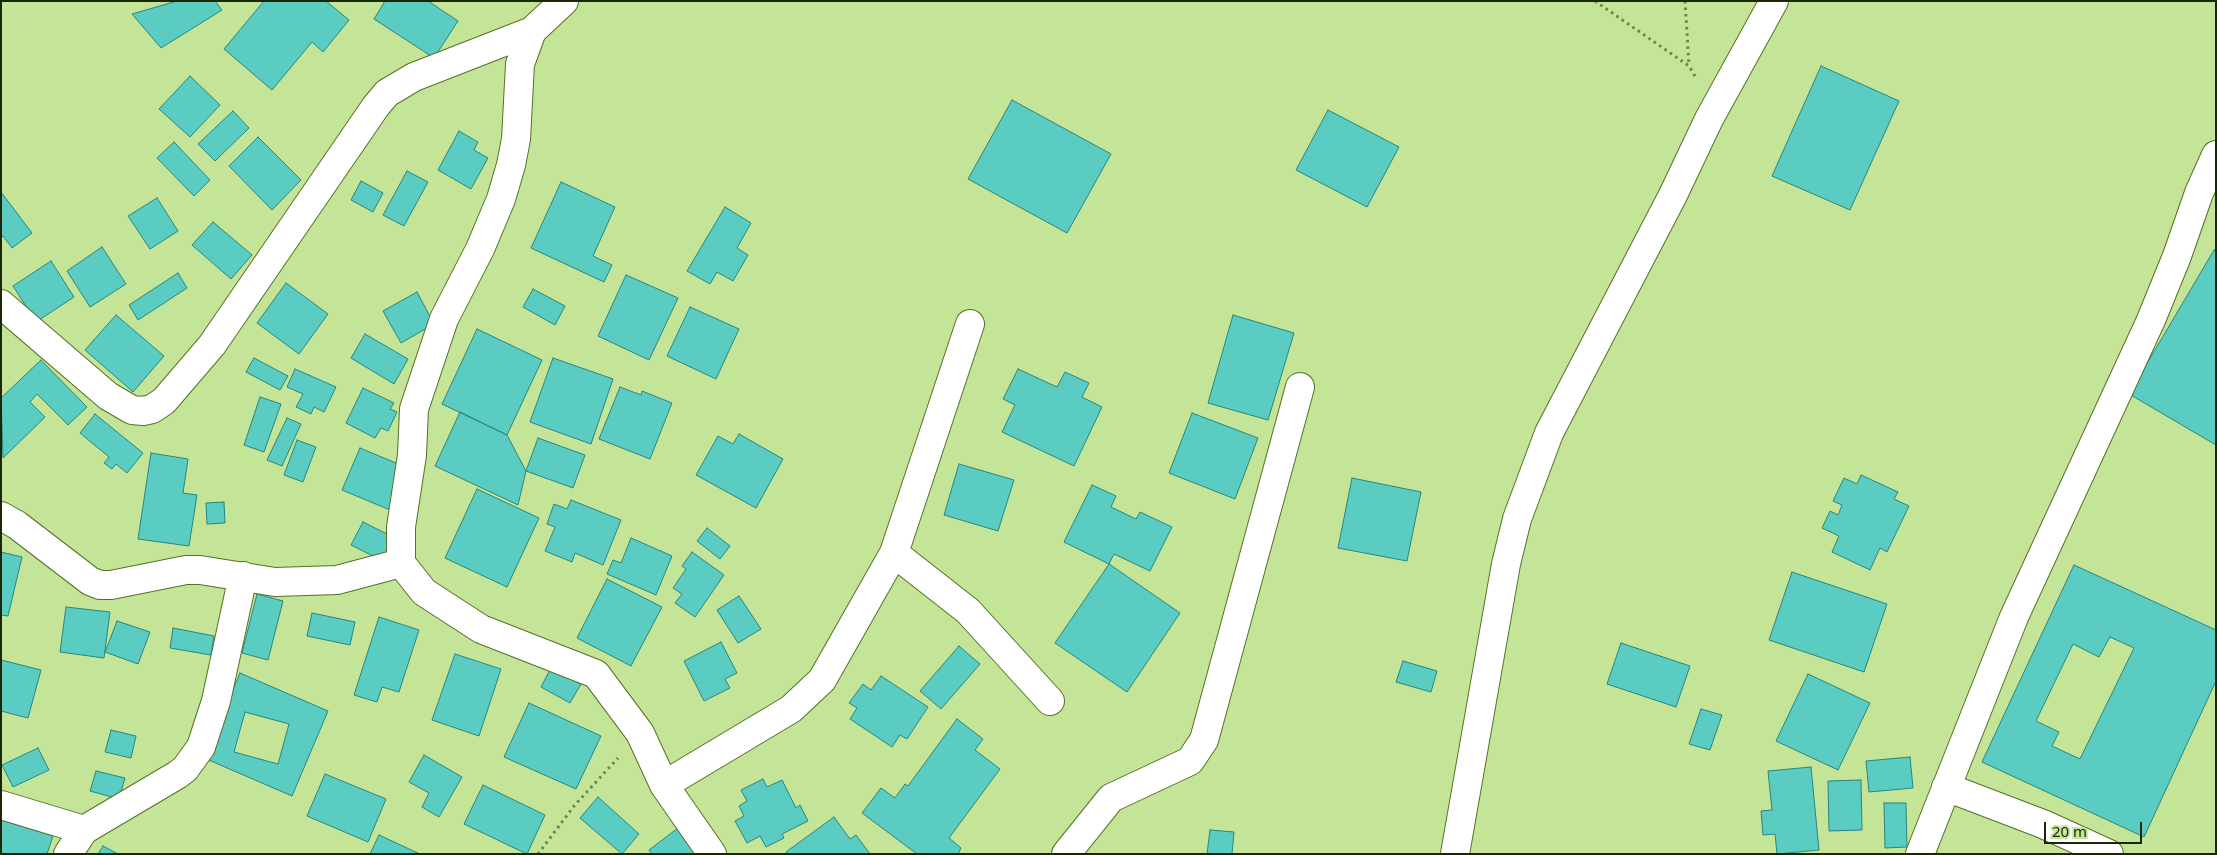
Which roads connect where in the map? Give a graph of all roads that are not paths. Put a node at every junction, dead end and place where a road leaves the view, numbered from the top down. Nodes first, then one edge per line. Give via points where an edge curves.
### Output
1 (564, 1) edge
2 (1774, 1) edge
3 (532, 31) junction
4 (2216, 155) edge
5 (2207, 199) edge
6 (1, 304) edge
7 (970, 324) dead end
8 (1300, 387) dead end
9 (1, 516) edge
10 (894, 553) junction
11 (401, 563) junction
12 (243, 576) junction
13 (1050, 701) dead end
14 (664, 784) junction
15 (1946, 787) junction
16 (1, 805) edge
17 (84, 830) junction
18 (68, 854) edge
19 (712, 854) edge
20 (1066, 854) edge
21 (1455, 854) edge
22 (1920, 854) edge
23 (2109, 854) edge

1 - 3 street
2 - 21 street via 1709,119 1549,433 1517,519 1506,564
3 - 6 street via 414,77 387,93 212,345 164,401 152,409 132,410 108,396
3 - 11 street via 520,64 516,139 501,199 444,319 414,409 412,455 401,527
4 - 5 street
5 - 15 street via 2177,256 2151,320 2014,617
7 - 10 street
8 - 20 street via 1204,740 1190,761 1111,798
9 - 12 street via 100,585 186,570
10 - 13 street via 968,611
10 - 14 street via 822,680 791,709
11 - 12 street via 337,580 275,582
11 - 14 street via 424,592 481,629 596,674 640,733
12 - 17 street via 216,701 194,759 177,775
14 - 19 street
15 - 22 street
15 - 23 street via 2043,824
16 - 17 street
17 - 18 street

